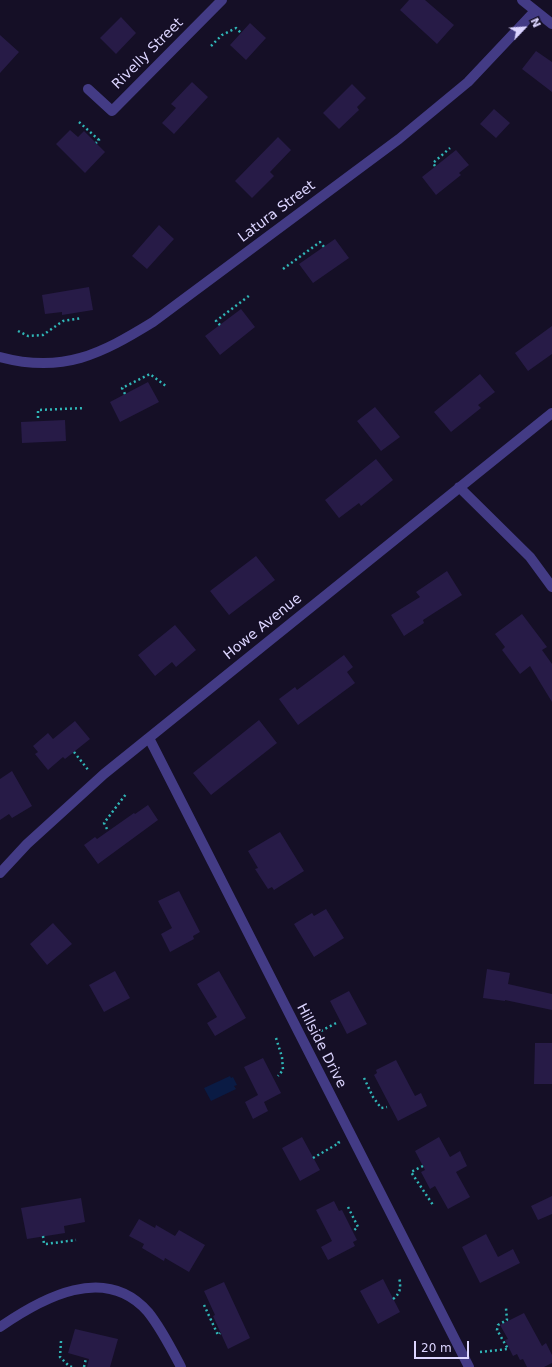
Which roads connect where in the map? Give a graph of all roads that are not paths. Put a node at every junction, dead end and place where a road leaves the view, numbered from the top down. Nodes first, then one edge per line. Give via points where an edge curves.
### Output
1 (222, 0) edge
2 (522, 0) edge
3 (535, 11) junction
4 (552, 24) edge
5 (88, 89) dead end
6 (0, 357) edge
7 (552, 413) edge
8 (458, 487) junction
9 (552, 586) edge
10 (149, 738) junction
11 (0, 873) edge
12 (0, 1328) edge
13 (181, 1367) edge
14 (469, 1367) edge

1 - 5 street, Rivelly Street via 112,111
2 - 3 street
3 - 4 street
3 - 6 street, Latura Street via 468,82 399,139 153,322 100,352 77,359 48,364
7 - 8 street, Howe Avenue
8 - 9 street via 530,557
8 - 10 street, Howe Avenue
10 - 11 street, Howe Avenue via 97,780 27,844
10 - 14 street, Hillside Drive
12 - 13 street via 26,1310 57,1295 89,1288 108,1289 126,1295 148,1313

